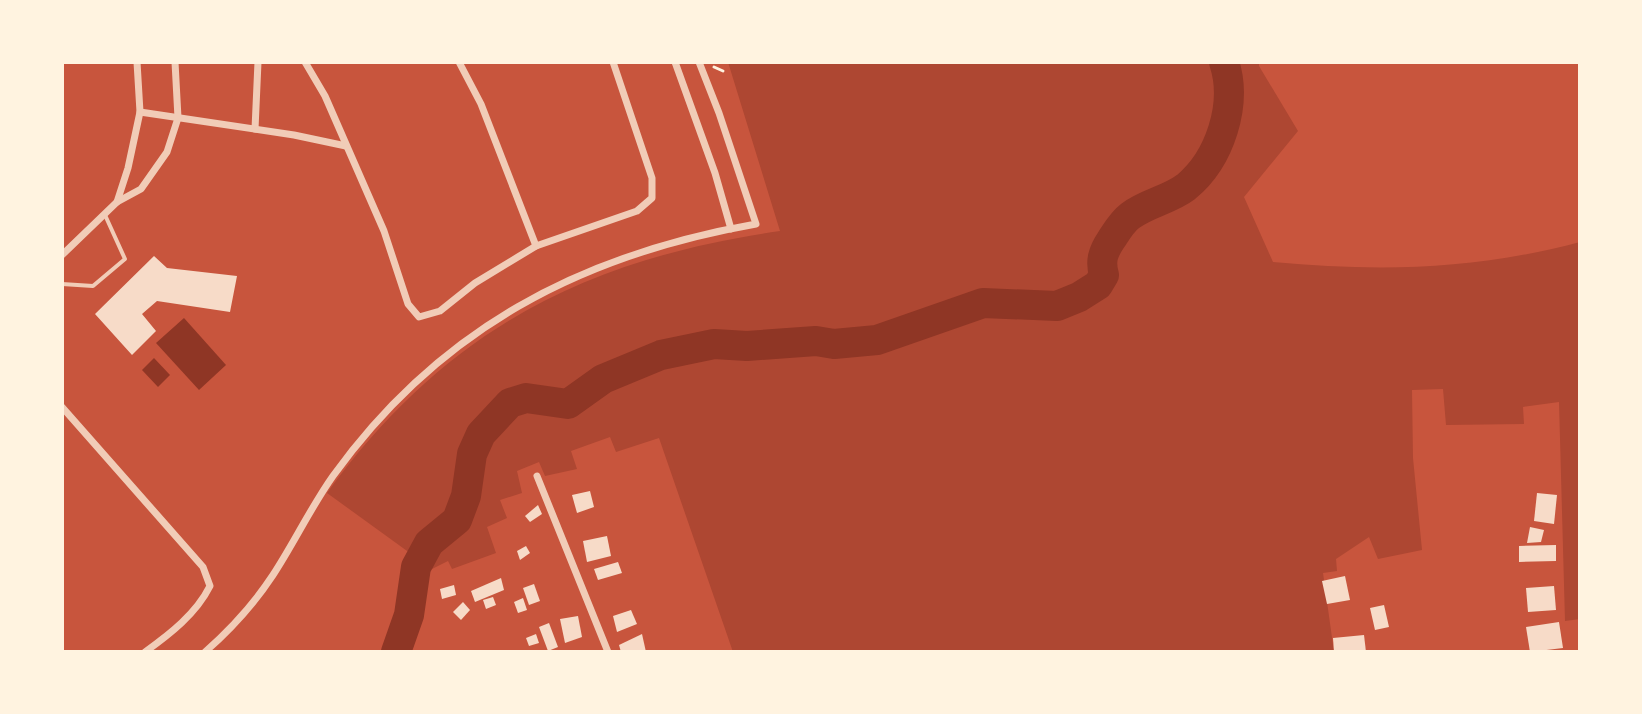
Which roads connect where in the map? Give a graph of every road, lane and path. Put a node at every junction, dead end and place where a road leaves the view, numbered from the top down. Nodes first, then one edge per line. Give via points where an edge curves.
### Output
1 (137, 62) edge
2 (175, 62) edge
3 (258, 62) edge
4 (305, 62) edge
5 (459, 62) edge
6 (613, 62) edge
7 (675, 62) edge
8 (699, 62) edge
9 (714, 67) dead end
10 (723, 71) dead end
11 (140, 112) junction
12 (178, 118) junction
13 (255, 129) junction
14 (346, 146) junction
15 (117, 202) junction
16 (105, 215) junction
17 (731, 229) junction
18 (536, 246) junction
19 (62, 255) edge
20 (62, 284) edge
21 (62, 407) edge
22 (537, 476) dead end
23 (145, 652) edge
24 (205, 652) edge
25 (608, 652) edge

1 - 11 street
2 - 12 street
3 - 13 street
4 - 14 street
5 - 18 street via 481,104
6 - 18 street via 652,178 652,198 637,211
7 - 17 street
8 - 17 street via 756,224
9 - 10 path
11 - 12 street
11 - 15 street
12 - 13 street
12 - 15 street via 167,152 141,189
13 - 14 street
14 - 18 street via 384,231 408,304 419,317 440,311
15 - 16 street
16 - 19 street
16 - 20 lane via 125,259 93,286
17 - 24 street via 644,250 583,272 460,344 399,395 362,436 272,577 236,625
21 - 23 street via 203,567 210,586 170,634
22 - 25 street

